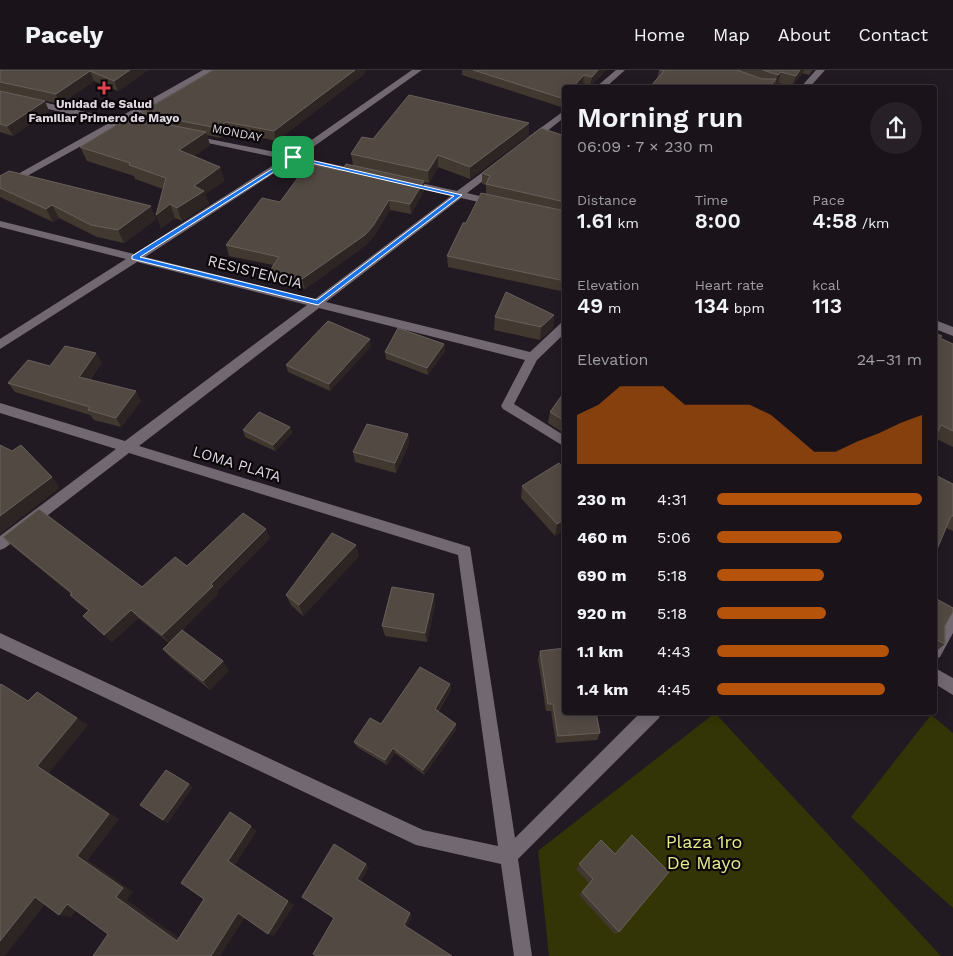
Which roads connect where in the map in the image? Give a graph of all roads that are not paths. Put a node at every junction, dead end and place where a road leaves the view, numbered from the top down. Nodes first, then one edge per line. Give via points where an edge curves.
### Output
1 (209, 70) edge
2 (418, 70) edge
3 (621, 70) edge
4 (821, 70) edge
5 (603, 85) edge
6 (807, 85) edge
7 (0, 95) edge
8 (562, 115) edge
9 (116, 122) junction
10 (146, 128) edge
11 (185, 136) edge
12 (520, 148) edge
13 (293, 157) junction
14 (504, 160) edge
15 (376, 176) edge
16 (394, 180) edge
17 (0, 188) edge
18 (459, 195) junction
19 (507, 205) edge
20 (0, 224) edge
21 (134, 258) junction
22 (318, 303) junction
23 (937, 325) edge
24 (562, 329) edge
25 (953, 332) edge
26 (0, 345) edge
27 (532, 357) junction
28 (0, 408) edge
29 (562, 440) edge
30 (127, 448) junction
31 (0, 544) edge
32 (953, 618) edge
33 (0, 640) edge
34 (937, 648) edge
35 (937, 676) edge
36 (953, 687) edge
37 (650, 715) edge
38 (508, 857) junction
39 (523, 956) edge

1 - 9 street
2 - 13 street
3 - 5 street
4 - 6 street
7 - 9 street
8 - 12 street
9 - 10 street
9 - 17 street
11 - 13 street, MONDAY
13 - 15 street, MONDAY
13 - 21 street
14 - 18 street
16 - 18 street
18 - 19 street
18 - 22 street
20 - 21 street, RESISTENCIA
21 - 22 street, RESISTENCIA
21 - 26 street
22 - 27 street, RESISTENCIA
22 - 30 street
23 - 25 street
24 - 27 street
27 - 29 street via 507,406
28 - 30 street, LOMA PLATA
30 - 31 street
30 - 38 street, LOMA PLATA via 465,551
32 - 34 street
33 - 38 street via 422,839
35 - 36 street
37 - 38 street
38 - 39 street

